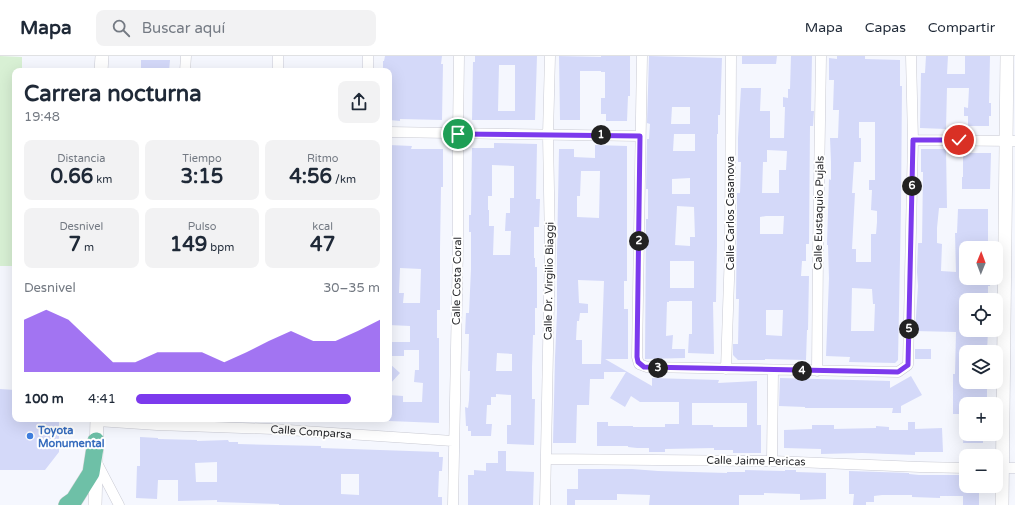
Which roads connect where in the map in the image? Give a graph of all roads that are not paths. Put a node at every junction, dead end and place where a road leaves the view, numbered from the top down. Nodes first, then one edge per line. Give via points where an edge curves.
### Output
1 (102, 56) edge
2 (186, 56) edge
3 (278, 56) edge
4 (368, 56) edge
5 (459, 56) edge
6 (550, 56) edge
7 (642, 56) edge
8 (731, 56) edge
9 (821, 56) edge
10 (911, 56) edge
11 (1007, 56) edge
12 (102, 68) edge
13 (185, 68) edge
14 (278, 68) edge
15 (368, 68) edge
16 (392, 132) edge
17 (458, 134) junction
18 (548, 135) junction
19 (640, 136) junction
20 (913, 140) junction
21 (1010, 141) edge
22 (726, 369) junction
23 (773, 370) junction
24 (818, 371) junction
25 (97, 422) edge
26 (121, 422) edge
27 (273, 424) edge
28 (96, 441) junction
29 (453, 441) junction
30 (546, 459) junction
31 (772, 461) junction
32 (97, 463) junction
33 (959, 468) edge
34 (1005, 468) edge
35 (67, 505) edge
36 (95, 505) edge
37 (119, 505) edge
38 (453, 505) edge
39 (545, 505) edge
40 (1002, 505) edge

1 - 12 street
2 - 13 street
3 - 14 street
4 - 15 street
5 - 17 street, Calle Costa Coral
6 - 18 street, Calle Dr. Virgilio Biaggi
7 - 19 street
8 - 22 street, Calle Carlos Casanova via 730,250
9 - 24 street, Calle Eustaquio Pujals
10 - 20 street
11 - 21 street
16 - 17 street
17 - 18 street
17 - 29 street, Calle Costa Coral
18 - 19 street
18 - 30 street, Calle Dr. Virgilio Biaggi via 550,247
19 - 22 street via 637,359 644,367
20 - 21 street
20 - 24 street via 908,365 898,372
21 - 34 street
22 - 23 street
23 - 24 street
23 - 31 street
25 - 28 street
26 - 27 street, Calle Comparsa via 157,425
27 - 29 street, Calle Comparsa
28 - 32 street
28 - 35 highway via 91,473 74,500
29 - 38 street, Calle Costa Coral
30 - 31 street, Calle Jaime Pericas
30 - 39 street, Calle Dr. Virgilio Biaggi
31 - 33 street, Calle Jaime Pericas
32 - 36 street
32 - 37 street
34 - 40 street

